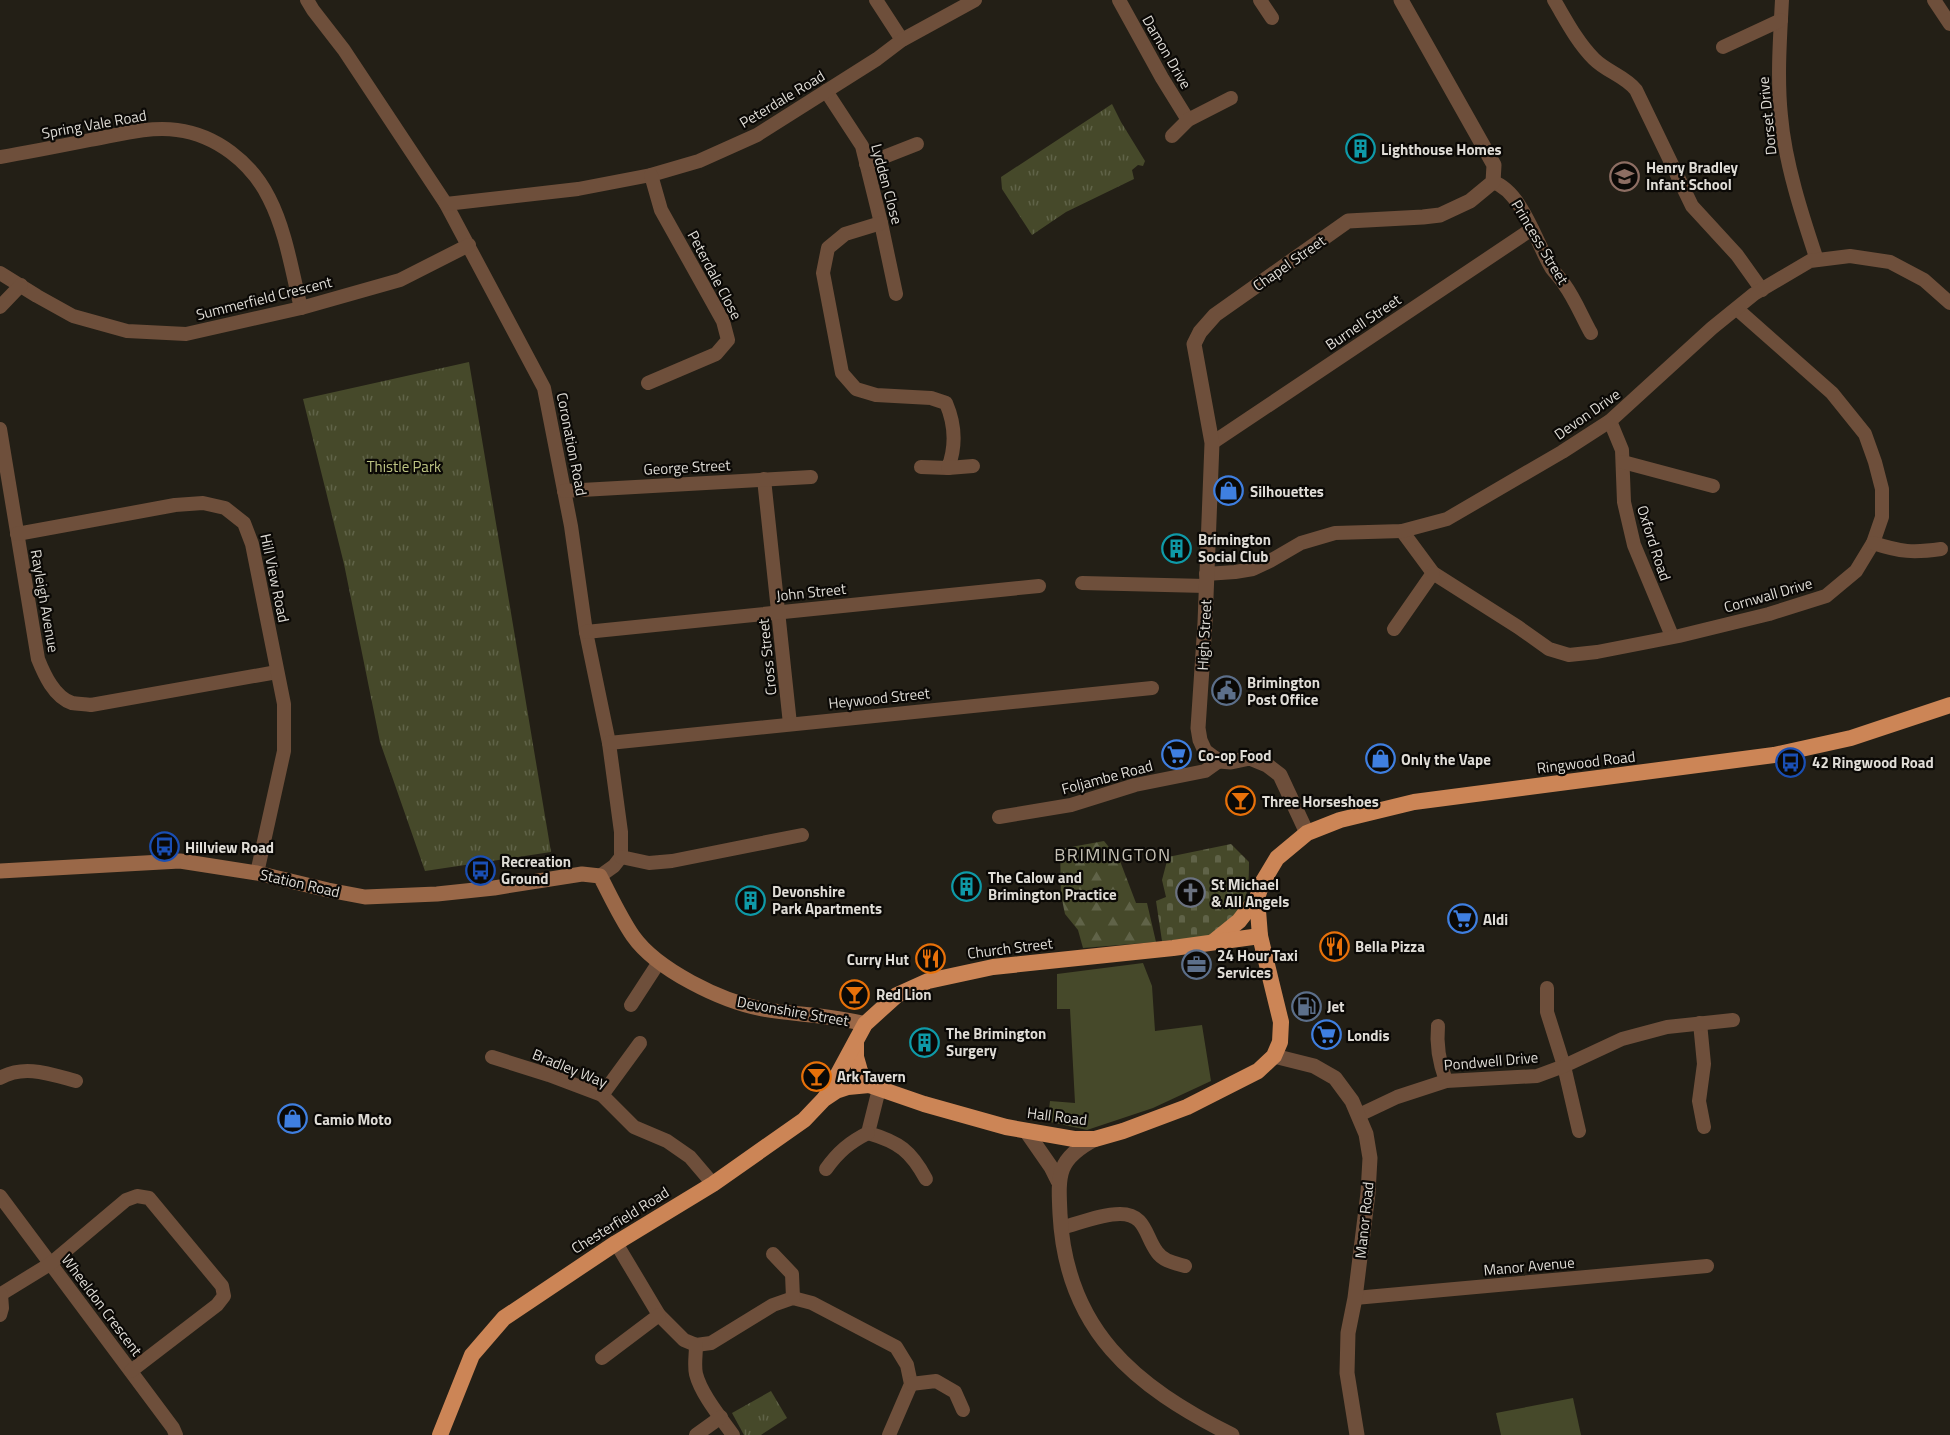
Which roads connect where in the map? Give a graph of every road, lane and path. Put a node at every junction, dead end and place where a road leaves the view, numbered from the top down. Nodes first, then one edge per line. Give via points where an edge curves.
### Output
1 (307, 0) edge
2 (876, 0) edge
3 (975, 0) edge
4 (1119, 0) edge
5 (1260, 0) edge
6 (1401, 0) edge
7 (1554, 0) edge
8 (1782, 0) edge
9 (1934, 0) edge
10 (1272, 18) dead end
11 (1781, 20) junction
12 (1950, 24) edge
13 (902, 39) junction
14 (1723, 47) dead end
15 (826, 91) junction
16 (1231, 98) dead end
17 (1188, 120) junction
18 (1172, 136) dead end
19 (917, 144) dead end
20 (0, 157) edge
21 (866, 164) junction
22 (651, 175) junction
23 (1493, 182) junction
24 (446, 204) junction
25 (881, 223) junction
26 (1532, 229) junction
27 (469, 245) junction
28 (1817, 260) junction
29 (0, 273) edge
30 (21, 285) junction
31 (1762, 290) junction
32 (896, 294) dead end
33 (1950, 303) edge
34 (0, 307) edge
35 (301, 308) junction
36 (1737, 309) junction
37 (1591, 333) dead end
38 (648, 383) dead end
39 (1610, 421) junction
40 (0, 429) edge
41 (1212, 443) junction
42 (1623, 462) junction
43 (973, 466) dead end
44 (921, 468) dead end
45 (948, 468) junction
46 (811, 477) dead end
47 (764, 479) junction
48 (1713, 486) dead end
49 (564, 491) junction
50 (1402, 531) junction
51 (17, 534) junction
52 (1873, 543) junction
53 (1941, 549) dead end
54 (1432, 573) junction
55 (1206, 580) junction
56 (1082, 583) dead end
57 (1039, 586) dead end
58 (779, 612) junction
59 (1394, 629) dead end
60 (586, 632) junction
61 (1672, 636) junction
62 (278, 672) junction
63 (1152, 688) dead end
64 (1950, 705) edge
65 (790, 724) junction
66 (609, 743) junction
67 (1219, 761) junction
68 (999, 817) dead end
69 (1307, 833) junction
70 (802, 835) dead end
71 (621, 856) junction
72 (0, 871) edge
73 (258, 873) junction
74 (600, 876) junction
75 (1257, 898) junction
76 (1260, 936) junction
77 (1213, 942) junction
78 (659, 962) junction
79 (1547, 988) dead end
80 (631, 1005) dead end
81 (1733, 1020) dead end
82 (1700, 1023) junction
83 (866, 1024) junction
84 (1438, 1026) dead end
85 (856, 1042) junction
86 (640, 1043) dead end
87 (1274, 1056) junction
88 (492, 1057) dead end
89 (1564, 1066) junction
90 (0, 1078) edge
91 (76, 1081) dead end
92 (1446, 1081) junction
93 (874, 1087) junction
94 (602, 1095) junction
95 (824, 1099) junction
96 (1359, 1115) junction
97 (1704, 1127) dead end
98 (1026, 1131) junction
99 (1579, 1131) dead end
100 (868, 1133) junction
101 (1095, 1138) junction
102 (826, 1169) dead end
103 (926, 1179) dead end
104 (1058, 1181) junction
105 (713, 1184) junction
106 (0, 1196) edge
107 (1061, 1228) junction
108 (616, 1243) junction
109 (773, 1254) dead end
110 (50, 1264) junction
111 (1185, 1266) dead end
112 (1707, 1266) dead end
113 (0, 1293) edge
114 (793, 1298) junction
115 (1355, 1298) junction
116 (0, 1315) edge
117 (659, 1315) junction
118 (696, 1346) junction
119 (602, 1358) dead end
120 (131, 1371) junction
121 (910, 1384) junction
122 (963, 1410) dead end
123 (721, 1417) junction
124 (176, 1435) edge
125 (440, 1435) edge
126 (696, 1435) edge
127 (733, 1435) edge
128 (889, 1435) edge
129 (1231, 1435) edge
130 (1357, 1435) edge

1 - 24 street, Coronation Road
2 - 13 street
3 - 13 street, Peterdale Road
4 - 17 street, Damon Drive
5 - 10 street
6 - 23 street via 1494,165
7 - 31 street via 1595,60 1629,81 1636,90 1692,206 1737,255
8 - 11 street, Dorset Drive
9 - 12 street
11 - 14 street
11 - 28 street, Dorset Drive via 1780,116 1804,223
13 - 15 street, Peterdale Road
15 - 21 street, Lydden Close via 862,146
15 - 22 street, Peterdale Road via 757,135 699,161
16 - 17 street
17 - 18 street
19 - 21 street
20 - 35 street, Spring Vale Road via 143,130 176,129 208,137 233,153 269,198
21 - 25 street, Lydden Close
22 - 24 street, Peterdale Road via 578,189
22 - 38 street, Peterdale Close via 661,210 723,321 728,340 716,354
23 - 26 street, Princess Street via 1510,193
23 - 41 street, Chapel Street via 1470,201 1440,215 1348,221 1215,315 1194,344
24 - 27 street, Coronation Road
25 - 32 street, Lydden Close
25 - 45 street via 845,234 828,248 823,273 842,373 856,389 876,395 931,398 946,403 952,417 954,453
26 - 37 street, Princess Street
26 - 41 street, Burnell Street
27 - 35 street, Summerfield Crescent via 400,280
27 - 49 street, Coronation Road via 544,388
28 - 31 street, Devon Drive
28 - 33 street, Devon Drive via 1850,256 1890,262 1924,280
29 - 30 street, Summerfield Crescent
30 - 34 street
30 - 35 street, Summerfield Crescent via 73,316 127,331 186,334
31 - 36 street, Devon Drive
36 - 39 street, Devon Drive
36 - 52 street, Cornwall Drive via 1832,393 1865,434 1882,489 1882,516
39 - 42 street, Oxford Road
39 - 50 street, Devon Drive via 1447,519
40 - 51 street, Rayleigh Avenue
41 - 55 street, High Street
42 - 48 street
42 - 61 street, Oxford Road via 1624,502 1634,545
43 - 45 street
44 - 45 street
46 - 47 street, George Street
47 - 49 street, George Street
47 - 58 street, Cross Street
49 - 60 street, Coronation Road
50 - 54 street, Cornwall Drive
50 - 55 street, Devon Drive via 1335,533 1301,543 1254,568
51 - 62 street, Hill View Road via 175,505 203,503 225,508 244,523 252,544
51 - 62 street, Rayleigh Avenue via 38,659 45,677 71,703 91,705
52 - 53 street via 1917,553
52 - 61 street, Cornwall Drive via 1856,571 1826,596 1769,614
54 - 59 street
54 - 61 street, Cornwall Drive via 1549,649 1569,655
55 - 56 street
55 - 67 street, High Street via 1198,728 1205,751
57 - 58 street, John Street
58 - 60 street, John Street
58 - 65 street, Cross Street
60 - 66 street, Coronation Road
62 - 73 street, Hill View Road via 284,704 284,751
63 - 65 street, Heywood Street
64 - 69 highway, Ringwood Road via 1851,738 1774,755 1414,802 1340,820
65 - 66 street, Heywood Street
66 - 71 street, Coronation Road
67 - 68 street, Foljambe Road via 1204,771 1135,785 1071,805
67 - 69 street via 1250,758 1280,775
69 - 75 highway, Ringwood Road via 1277,858
70 - 71 street via 672,861 649,863
71 - 74 street
72 - 73 main road, Station Road via 180,861
73 - 74 main road, Station Road via 365,897 494,888 582,874
74 - 78 main road, Devonshire Street via 633,937
75 - 76 highway, Ringwood Road
75 - 77 highway, Ringwood Road via 1239,921
76 - 77 highway, Church Street
76 - 87 highway, Ringwood Road via 1281,1022 1280,1042
77 - 83 highway, Church Street via 993,967 933,979 897,994
78 - 80 street
78 - 83 main road, Devonshire Street via 725,999 761,1009
79 - 89 street via 1547,1012
81 - 82 street, Pondwell Drive
82 - 89 street, Pondwell Drive via 1622,1039
82 - 97 street via 1704,1064 1699,1101
83 - 85 highway, Church Street
84 - 92 street via 1436,1041
85 - 93 highway via 860,1071
85 - 95 highway, Church Street
86 - 94 street
87 - 96 street, Manor Road via 1314,1066 1335,1078
87 - 101 highway, Hall Road via 1258,1071 1187,1107
88 - 94 street, Bradley Way
89 - 92 street, Pondwell Drive via 1537,1077
89 - 99 street
90 - 91 street via 28,1070
92 - 96 street, Pondwell Drive
93 - 95 highway, Chesterfield Road via 859,1085
93 - 98 highway, Hall Road via 931,1107
93 - 100 street
94 - 105 street, Bradley Way via 634,1127 690,1157
95 - 105 highway, Chesterfield Road via 804,1120
96 - 115 street, Manor Road via 1370,1158
98 - 101 highway, Hall Road via 1074,1139
98 - 104 street
100 - 102 street via 852,1141
100 - 103 street via 905,1149
101 - 104 street via 1072,1155
104 - 107 street
105 - 108 highway, Chesterfield Road
106 - 110 street, Wheeldon Crescent
107 - 111 street via 1123,1214 1140,1220 1157,1252 1166,1260
107 - 129 street via 1067,1268 1081,1306 1103,1341 1153,1388
108 - 117 street
108 - 125 highway, Chesterfield Road via 504,1317 472,1355
109 - 114 street via 792,1274
110 - 113 street
110 - 120 street, Wheeldon Crescent
110 - 120 street via 126,1200 137,1196 148,1198 222,1286 224,1296 217,1305
112 - 115 street, Manor Avenue
113 - 116 street
114 - 118 street via 773,1305 711,1343
114 - 121 street via 812,1303 896,1347 907,1365
115 - 130 street, Manor Road via 1348,1333 1347,1372
117 - 118 street via 684,1340
117 - 119 street
118 - 123 street via 696,1375
120 - 124 street, Wheeldon Crescent
121 - 122 street via 936,1381 955,1392
121 - 128 street
123 - 126 street
123 - 127 street

